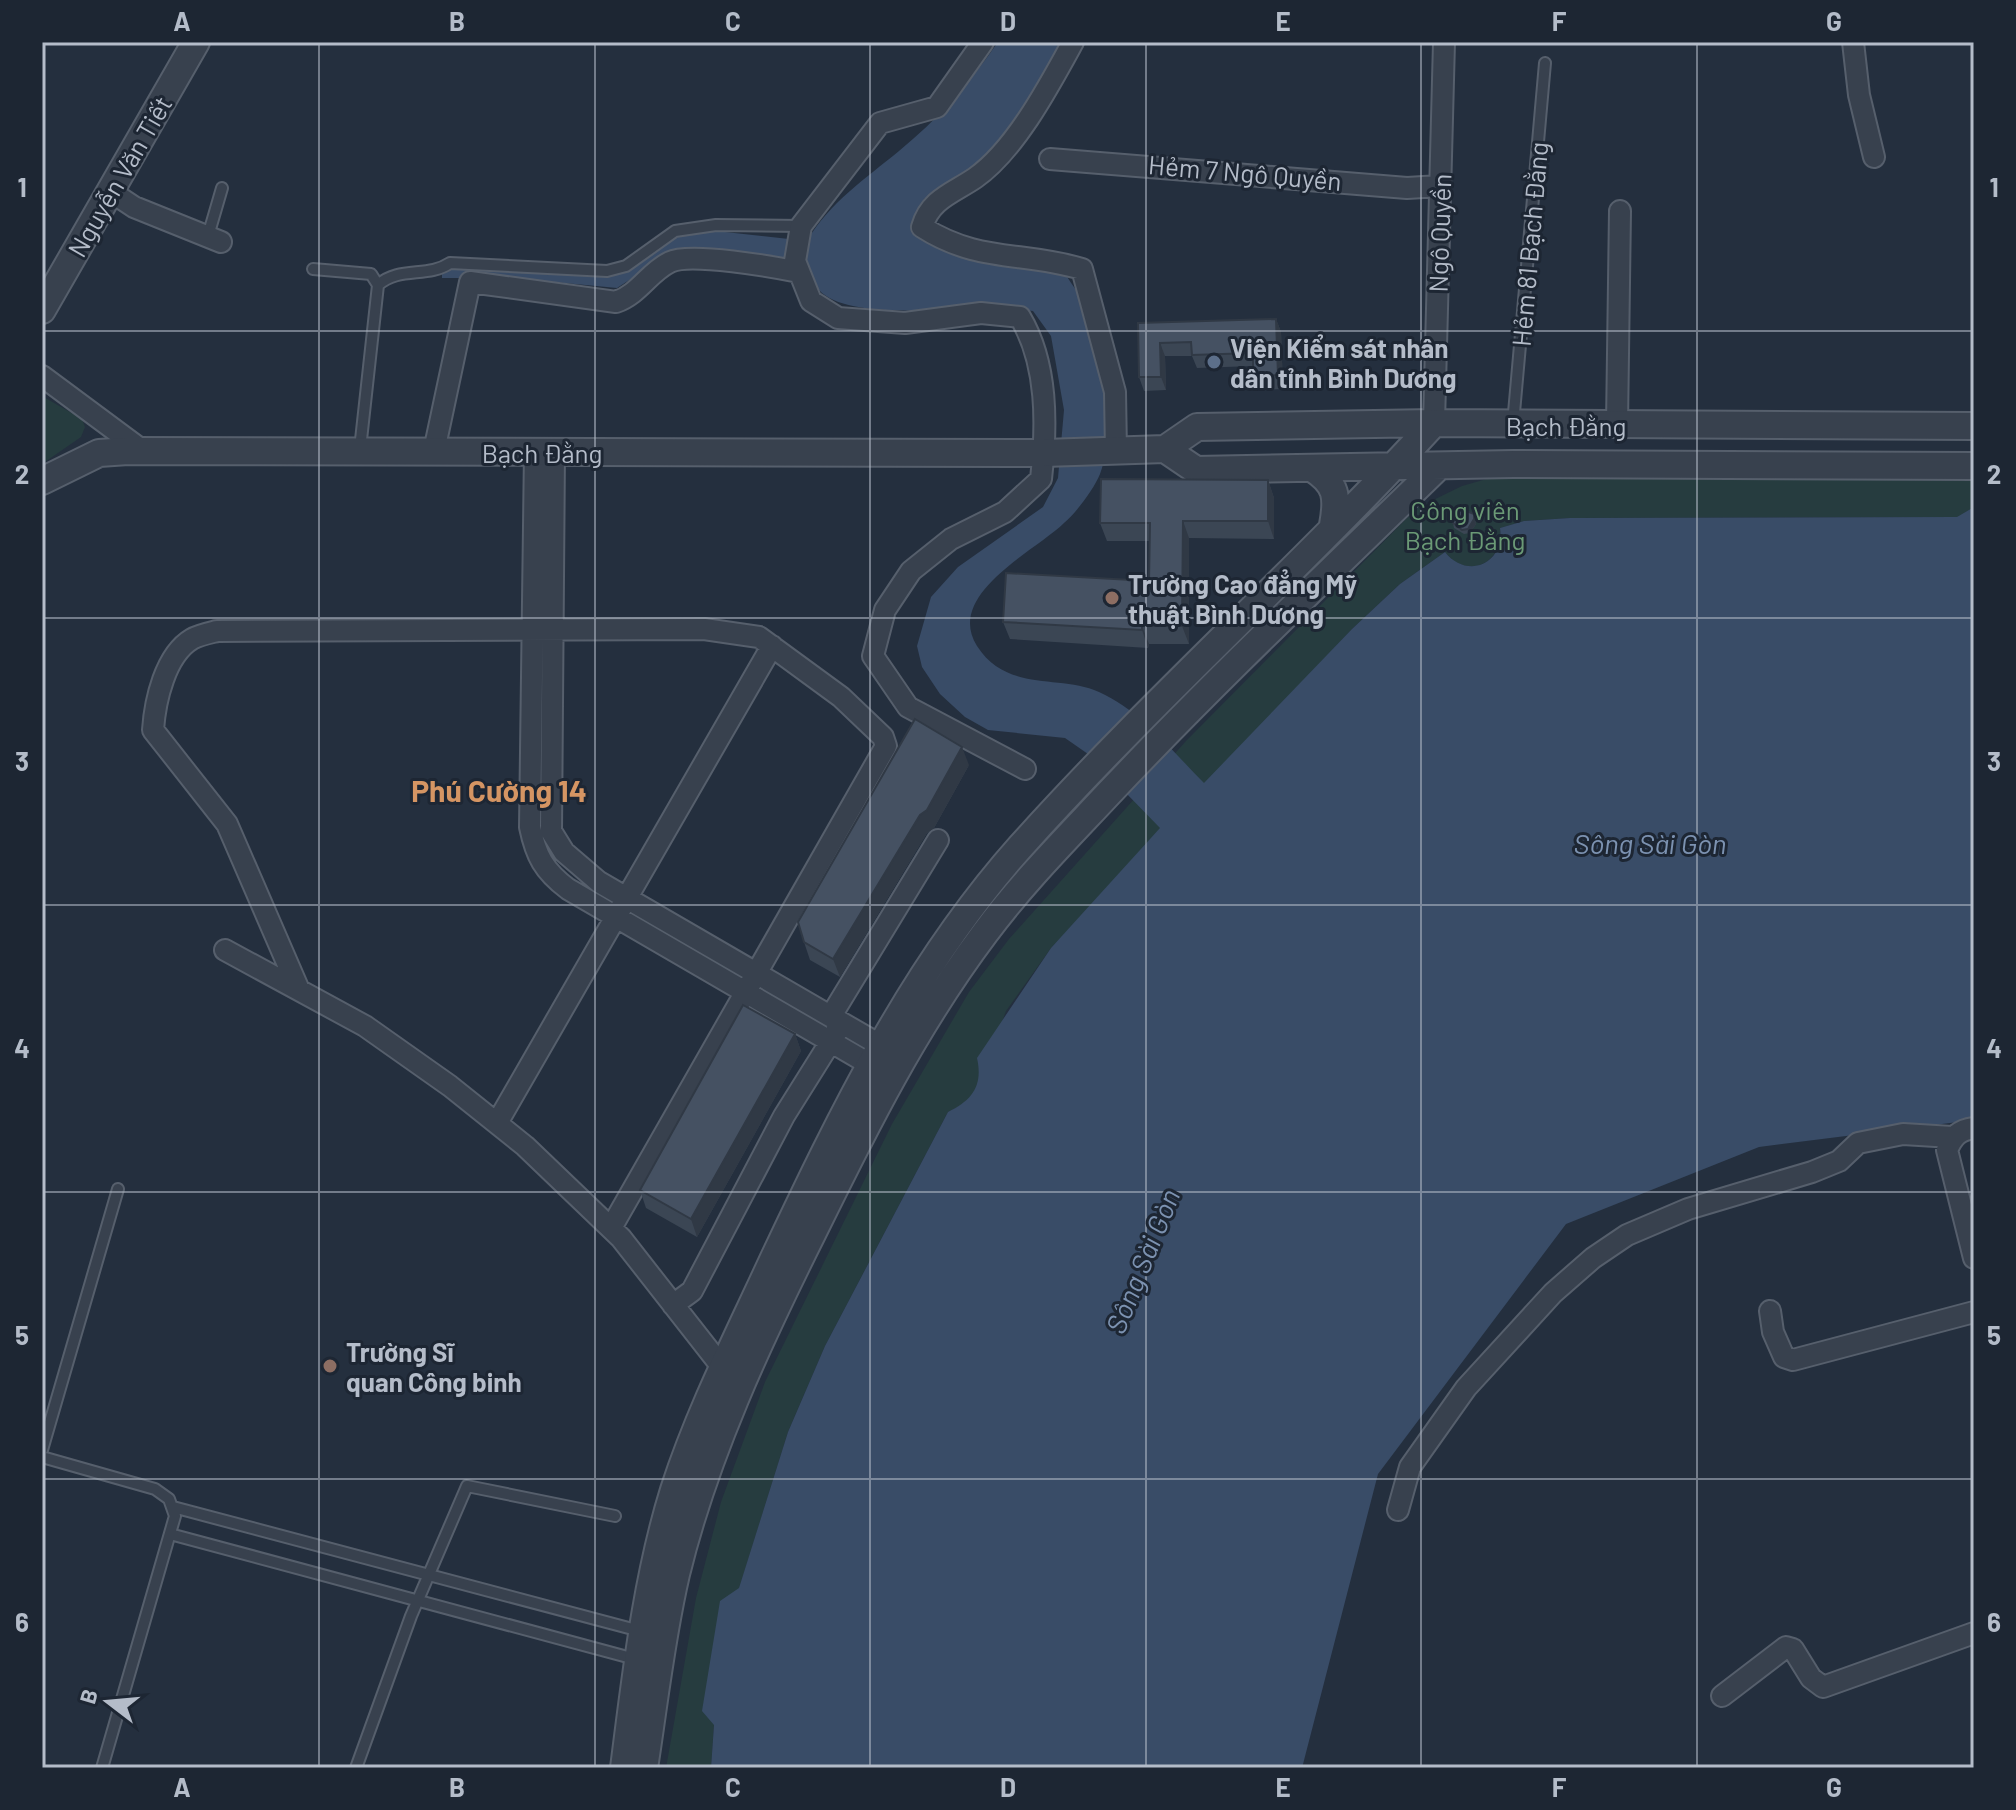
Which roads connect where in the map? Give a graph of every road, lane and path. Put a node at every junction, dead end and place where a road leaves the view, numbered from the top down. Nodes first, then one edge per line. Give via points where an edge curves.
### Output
1 (196, 42) edge
2 (983, 42) edge
3 (1073, 42) edge
4 (1444, 42) edge
5 (1853, 42) edge
6 (1545, 63) dead end
7 (1874, 157) dead end
8 (1050, 159) dead end
9 (1440, 186) junction
10 (222, 188) dead end
11 (110, 191) junction
12 (1620, 211) dead end
13 (800, 231) junction
14 (215, 239) joint
15 (797, 266) junction
16 (313, 269) dead end
17 (378, 285) junction
18 (42, 310) edge
19 (42, 376) edge
20 (1434, 423) junction
21 (1513, 425) junction
22 (1617, 425) junction
23 (1748, 426) junction
24 (1974, 426) edge
25 (1165, 449) junction
26 (143, 451) junction
27 (360, 451) junction
28 (434, 451) junction
29 (544, 451) junction
30 (1116, 452) junction
31 (1046, 453) junction
32 (1513, 464) junction
33 (1748, 465) junction
34 (1439, 466) junction
35 (1974, 466) edge
36 (1394, 467) junction
37 (1312, 468) junction
38 (42, 481) edge
39 (1333, 525) junction
40 (541, 629) junction
41 (772, 646) junction
42 (1025, 769) dead end
43 (938, 840) dead end
44 (625, 897) junction
45 (614, 916) junction
46 (225, 950) dead end
47 (757, 974) junction
48 (299, 990) junction
49 (746, 992) junction
50 (831, 1016) junction
51 (830, 1041) junction
52 (886, 1061) junction
53 (497, 1123) junction
54 (1974, 1128) edge
55 (1952, 1137) junction
56 (118, 1189) dead end
57 (611, 1228) junction
58 (1974, 1258) edge
59 (673, 1305) junction
60 (1770, 1311) dead end
61 (1974, 1312) edge
62 (722, 1367) junction
63 (42, 1450) edge
64 (42, 1457) edge
65 (173, 1507) junction
66 (1398, 1510) dead end
67 (615, 1516) dead end
68 (170, 1534) junction
69 (428, 1575) junction
70 (418, 1600) junction
71 (1974, 1633) edge
72 (646, 1647) junction
73 (1722, 1696) dead end
74 (102, 1768) edge
75 (356, 1768) edge
76 (624, 1768) edge
77 (644, 1768) edge

1 - 11 street, Nguyễn Văn Tiết
2 - 13 street via 937,107 880,123
3 - 30 street via 1010,149 948,192 926,212 922,227 948,244 995,256 1046,258 1082,269 1115,392
4 - 9 street, Ngô Quyền
5 - 7 street
6 - 21 lane, Hẻm 81 Bạch Đằng
8 - 9 street, Hẻm 7 Ngô Quyền via 1407,188
9 - 20 street, Ngô Quyền
10 - 14 lane
11 - 14 street via 134,207
11 - 18 street, Nguyễn Văn Tiết
12 - 22 street
13 - 15 street
13 - 17 lane via 707,226 675,231 618,270 450,263 440,270 395,274
15 - 28 street via 673,260 616,302 470,282
15 - 31 street via 811,301 838,318 905,323 981,313 1020,317 1034,342
16 - 17 lane via 371,274
17 - 27 lane
19 - 26 street
20 - 21 street, Bạch Đằng
20 - 25 street, Bạch Đằng via 1197,427
20 - 34 street
20 - 36 street
21 - 22 street, Bạch Đằng
21 - 32 street
22 - 23 street, Bạch Đằng
23 - 24 street, Bạch Đằng
23 - 33 street
25 - 30 street
25 - 37 street, Bạch Đằng via 1196,470
26 - 27 street, Bạch Đằng
26 - 38 street, Bạch Đằng via 99,453
27 - 28 street, Bạch Đằng
28 - 29 street, Bạch Đằng
29 - 31 street, Bạch Đằng
29 - 40 street
30 - 31 street, Bạch Đằng
31 - 42 street via 1041,479 1005,512 951,539 911,571 885,610 873,656 908,707
32 - 33 street, Bạch Đằng
32 - 34 street, Bạch Đằng
33 - 35 street, Bạch Đằng
34 - 36 street, Bạch Đằng
34 - 52 street via 1195,701 1050,856
36 - 37 street, Bạch Đằng
36 - 39 street
37 - 39 street via 1335,490
39 - 52 street via 1022,845 940,947
40 - 41 street via 704,629 759,637
40 - 44 street via 551,831 564,852
40 - 45 street via 530,827 536,856 550,876
40 - 48 street via 217,631 192,639 172,659 153,730 227,824
41 - 44 street
41 - 47 street via 841,697 886,746
43 - 50 street
44 - 45 street
44 - 47 street
45 - 49 street
45 - 53 street
46 - 48 street
47 - 49 street
47 - 50 street
48 - 53 street via 365,1026
49 - 51 street
49 - 57 street
50 - 51 street via 838,1029
50 - 52 street
51 - 52 street
51 - 59 street via 784,1116 692,1291
52 - 62 street via 825,1150
52 - 72 street via 736,1395 676,1575
53 - 57 street
54 - 55 street
55 - 58 street via 1947,1150
55 - 66 street via 1903,1134 1858,1143 1839,1161 1812,1172 1688,1209 1627,1235 1553,1293 1466,1388 1410,1467
56 - 63 lane
57 - 59 street
59 - 62 street
60 - 61 street via 1784,1357 1793,1360
62 - 72 street via 674,1492
64 - 65 lane via 155,1489
65 - 68 lane
65 - 69 lane
67 - 69 lane via 467,1486
68 - 70 lane
68 - 74 lane
69 - 70 lane
69 - 72 lane
70 - 72 lane
70 - 75 lane
71 - 73 street via 1823,1687 1786,1647
72 - 76 street
72 - 77 street

